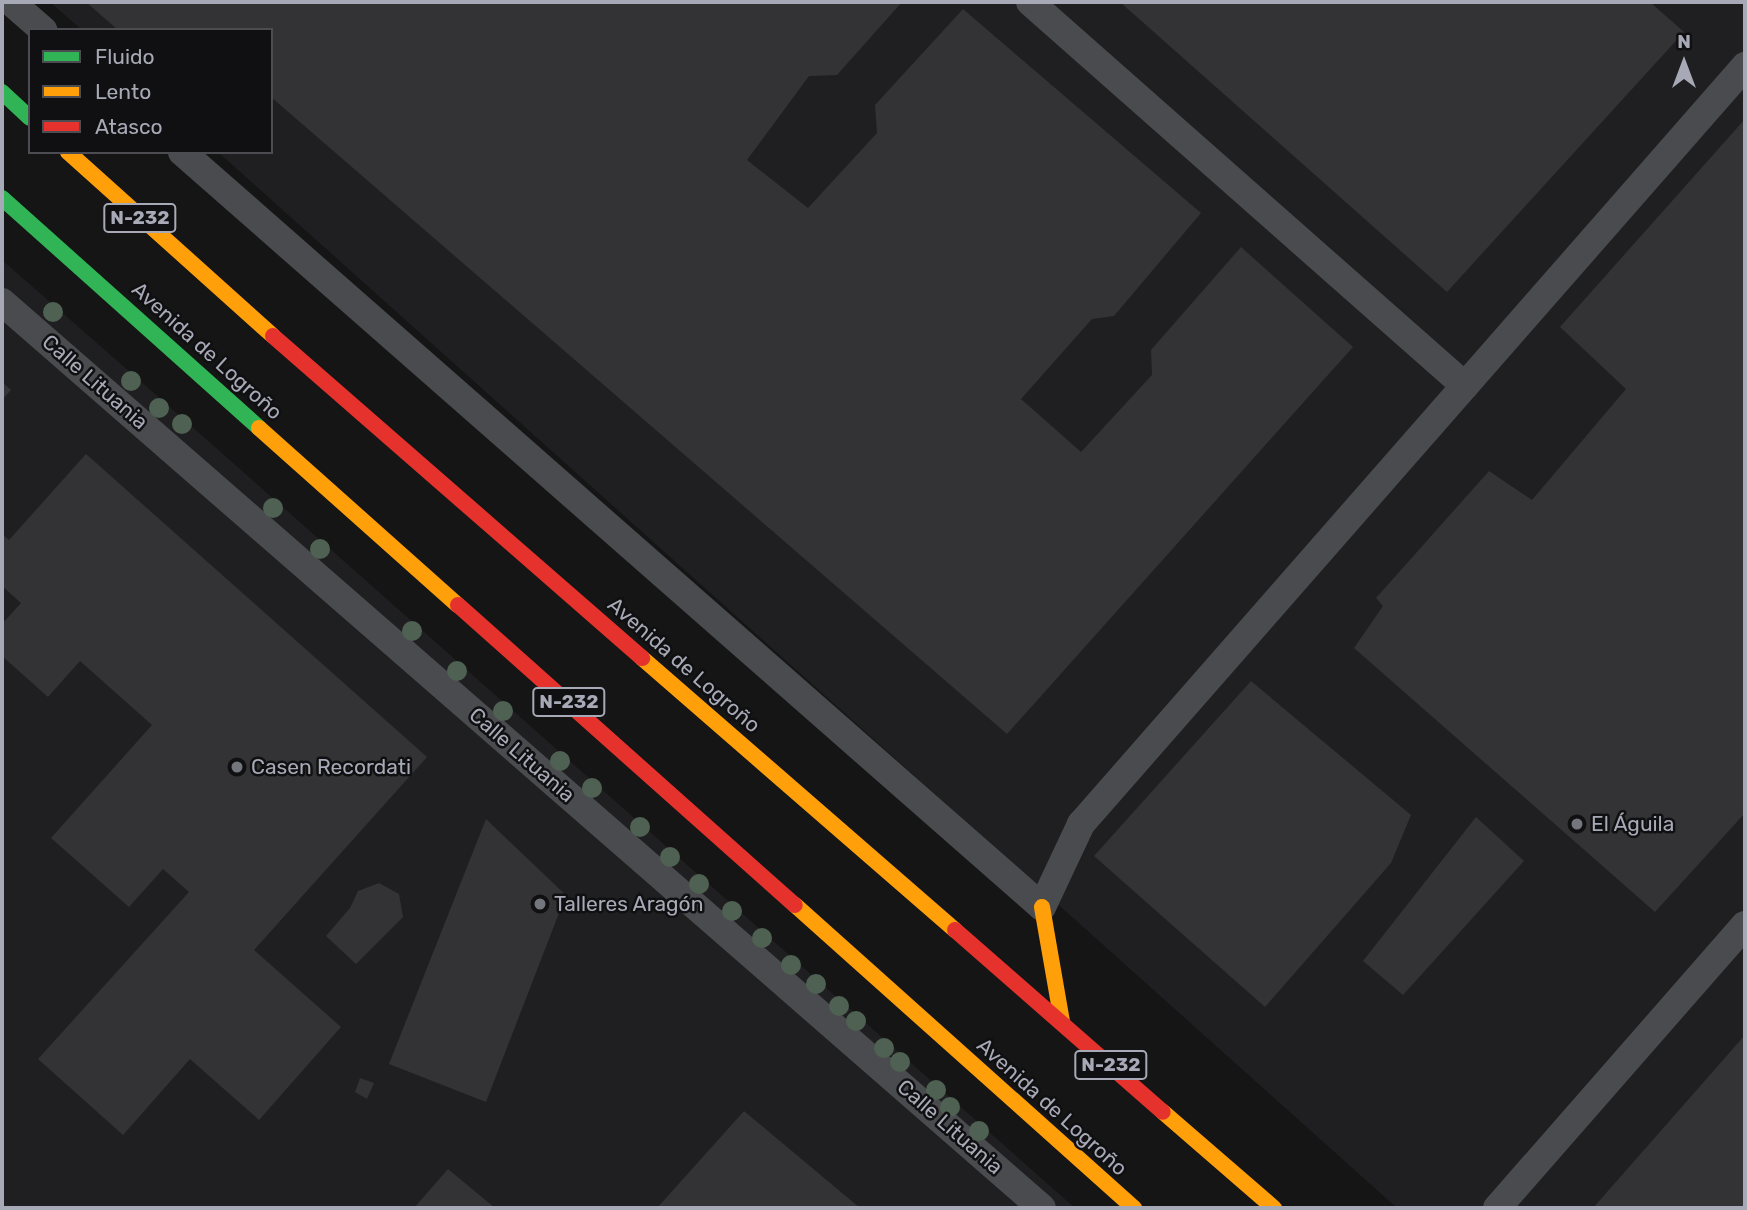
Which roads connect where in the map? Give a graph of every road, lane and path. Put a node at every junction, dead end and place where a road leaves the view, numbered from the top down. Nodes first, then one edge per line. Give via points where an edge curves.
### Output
1 (11, 2) edge
2 (1030, 2) edge
3 (41, 28) edge
4 (1745, 66) edge
5 (2, 92) edge
6 (28, 116) edge
7 (70, 154) edge
8 (184, 154) edge
9 (2, 198) edge
10 (2, 302) edge
11 (1465, 386) junction
12 (1042, 907) junction
13 (1745, 925) edge
14 (1062, 1022) junction
15 (1042, 1208) edge
16 (1134, 1208) edge
17 (1274, 1208) edge
18 (1497, 1208) edge

1 - 3 street
2 - 11 street
4 - 11 street
5 - 6 highway
7 - 14 highway, Avenida de Logroño / N-232 via 212,283
8 - 12 street
9 - 16 highway, Avenida de Logroño / N-232
10 - 15 street, Calle Lituania
11 - 12 street via 1081,824
12 - 14 highway
13 - 18 street
14 - 17 highway, Avenida de Logroño / N-232

